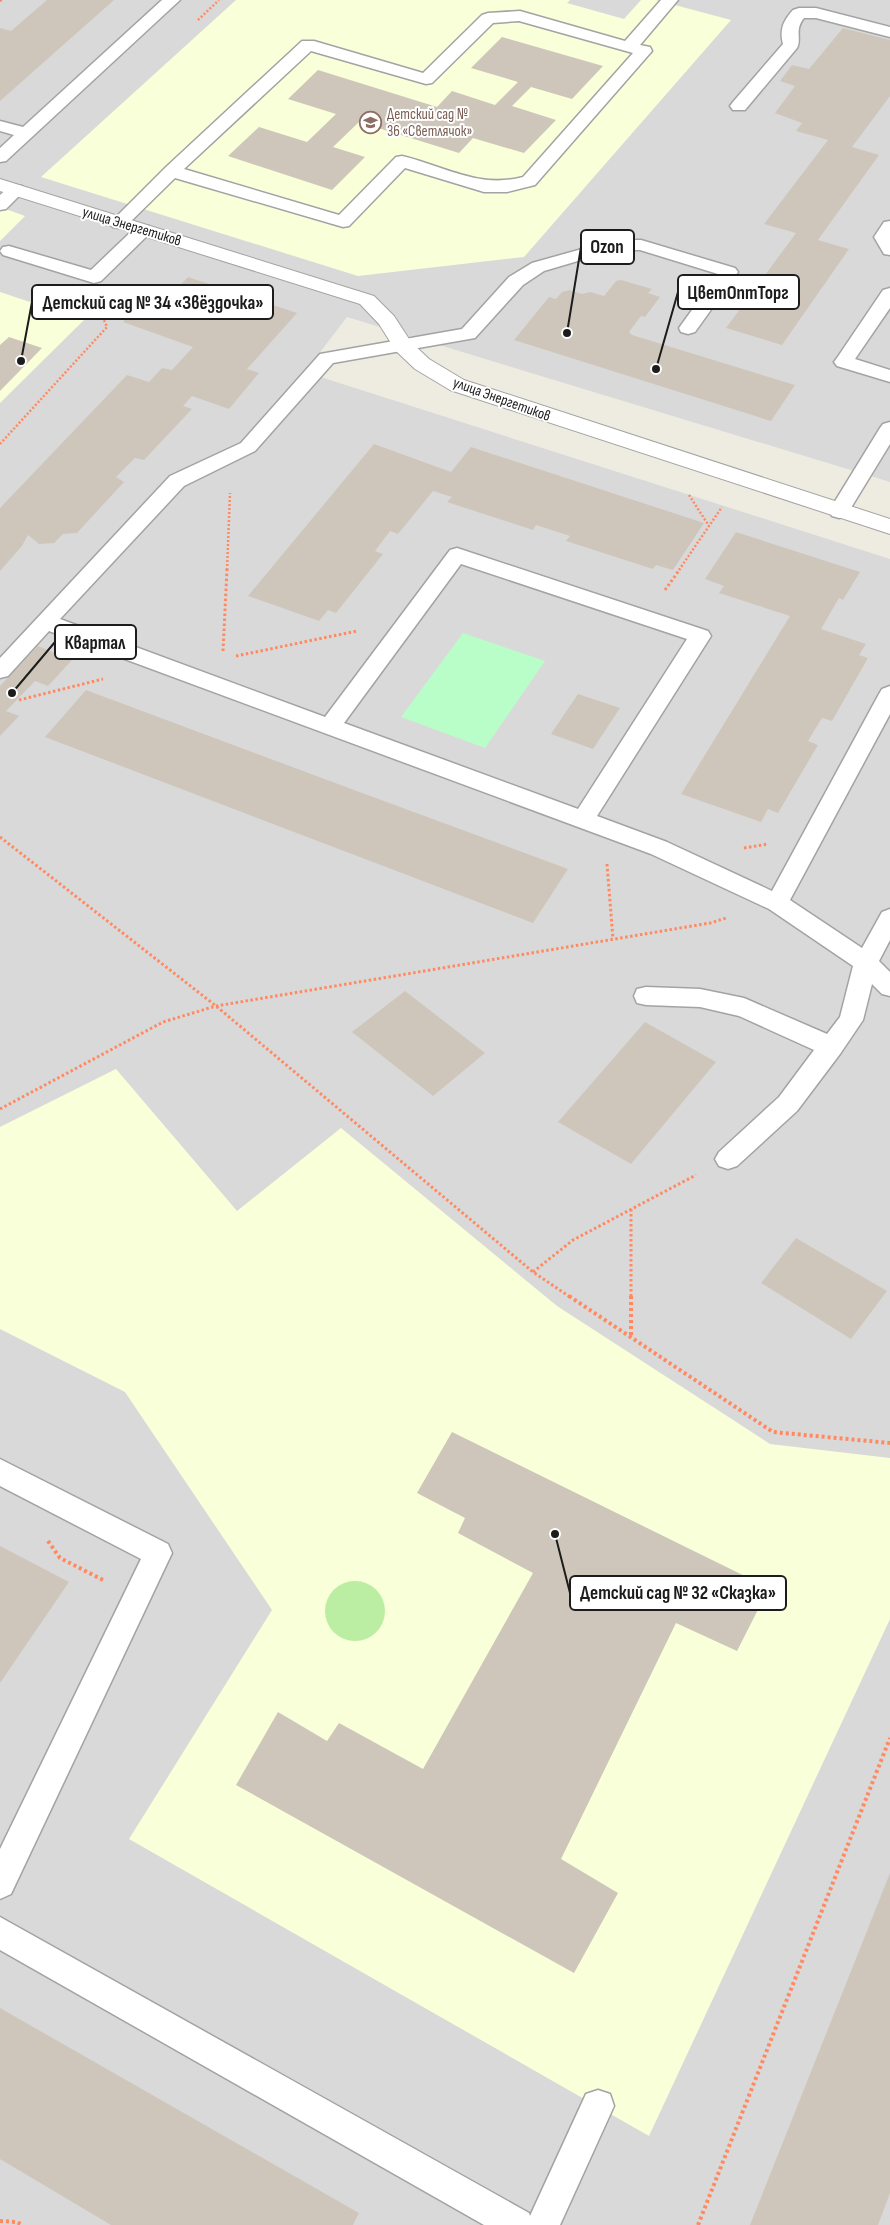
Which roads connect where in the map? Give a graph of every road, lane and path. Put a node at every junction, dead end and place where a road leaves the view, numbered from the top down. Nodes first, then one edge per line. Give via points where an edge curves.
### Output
1 (172, 0) edge
2 (670, 0) edge
3 (790, 1) dead end
4 (816, 14) junction
5 (890, 32) edge
6 (628, 47) junction
7 (739, 106) dead end
8 (0, 126) edge
9 (26, 133) junction
10 (0, 157) edge
11 (172, 170) junction
12 (8, 188) edge
13 (0, 205) edge
14 (119, 222) junction
15 (890, 226) edge
16 (143, 230) junction
17 (890, 250) edge
18 (9, 251) dead end
19 (94, 277) junction
20 (890, 294) edge
21 (688, 328) dead end
22 (403, 346) junction
23 (890, 376) edge
24 (890, 428) edge
25 (0, 444) edge
26 (232, 454) junction
27 (839, 511) junction
28 (709, 526) dead end
29 (890, 527) edge
30 (646, 618) junction
31 (46, 622) junction
32 (395, 640) junction
33 (223, 659) junction
34 (162, 665) junction
35 (0, 671) edge
36 (206, 680) junction
37 (890, 694) edge
38 (16, 700) dead end
39 (330, 726) junction
40 (582, 821) junction
41 (604, 829) junction
42 (813, 836) junction
43 (0, 837) edge
44 (682, 859) junction
45 (777, 903) junction
46 (890, 918) edge
47 (613, 939) junction
48 (866, 963) junction
49 (890, 987) edge
50 (646, 996) dead end
51 (216, 1006) junction
52 (831, 1047) junction
53 (0, 1110) edge
54 (728, 1159) joint
55 (631, 1210) junction
56 (532, 1272) junction
57 (631, 1338) junction
58 (890, 1443) edge
59 (0, 1472) edge
60 (890, 1738) edge
61 (0, 1883) edge
62 (0, 1933) edge
63 (598, 2106) dead end
64 (0, 2220) edge
65 (22, 2225) edge
66 (517, 2225) edge
67 (543, 2225) edge
68 (698, 2225) edge

1 - 9 lane
2 - 6 lane
3 - 4 lane
4 - 5 lane
4 - 7 lane via 799,13 790,23 788,34 791,44
6 - 11 lane via 520,16 488,18 426,79 308,45
6 - 11 lane via 644,51 528,181 507,187 484,186 402,161 343,222
8 - 9 lane
9 - 10 lane
11 - 14 lane
12 - 13 lane
12 - 14 street, улица Энергетиков
14 - 16 street, улица Энергетиков
15 - 17 lane via 883,237
16 - 19 lane
16 - 22 street, улица Энергетиков via 367,300 387,320
18 - 19 lane
19 - 25 path via 94,300 107,326
20 - 23 lane via 844,362
21 - 22 lane via 729,272 641,245 614,245 538,266 516,281 468,334
22 - 26 lane via 327,358 248,447
22 - 27 street, улица Энергетиков via 422,364 457,385
24 - 27 lane
26 - 31 lane via 177,481
26 - 33 path
27 - 29 street, улица Энергетиков
28 - 30 path
30 - 32 lane via 457,555
30 - 40 lane via 700,636
31 - 34 lane
31 - 35 lane
32 - 33 path via 365,629
32 - 39 lane
33 - 36 path
34 - 36 lane
34 - 38 path
36 - 39 lane
37 - 42 lane
39 - 40 lane
40 - 41 lane
41 - 44 lane
41 - 47 path
42 - 44 path
42 - 45 lane
43 - 51 path
44 - 45 lane
45 - 47 path via 710,923
45 - 48 lane
46 - 48 lane
47 - 51 path
48 - 49 lane
48 - 52 lane via 851,1020
50 - 52 lane via 700,998 744,1007
51 - 53 path via 163,1022
51 - 56 path
52 - 54 lane via 788,1104
54 - 55 path
55 - 56 path via 573,1240
55 - 57 path
56 - 57 path
57 - 58 path via 773,1432
59 - 61 lane via 158,1553
60 - 68 path
62 - 66 lane
63 - 67 lane
64 - 65 path

